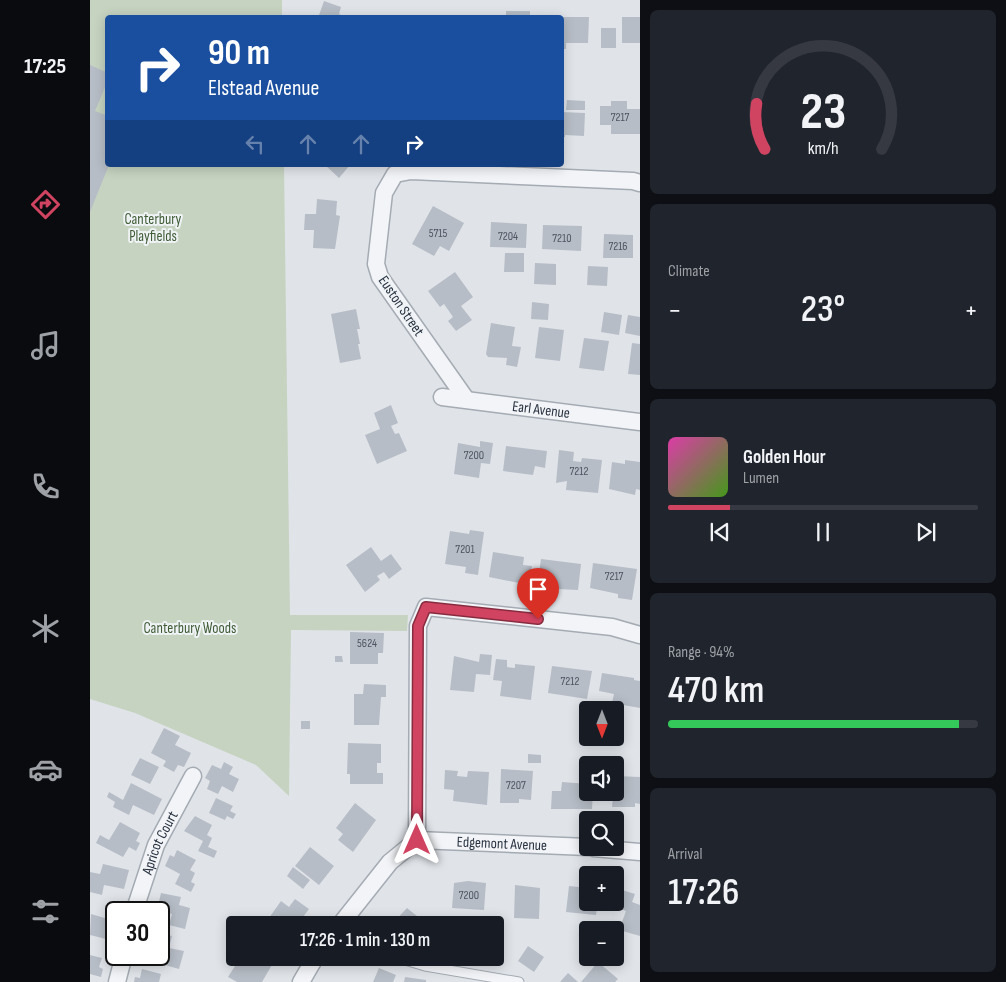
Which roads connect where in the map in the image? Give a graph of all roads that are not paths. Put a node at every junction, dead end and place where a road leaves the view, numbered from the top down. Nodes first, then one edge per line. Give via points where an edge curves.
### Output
1 (640, 183) edge
2 (442, 396) dead end
3 (466, 398) junction
4 (640, 422) edge
5 (640, 635) edge
6 (193, 776) dead end
7 (417, 840) junction
8 (579, 847) edge
9 (624, 851) edge
10 (640, 852) edge
11 (138, 901) edge
12 (351, 916) edge
13 (121, 966) edge
14 (310, 966) edge
15 (425, 966) edge
16 (117, 982) edge
17 (300, 982) edge
18 (519, 982) edge

1 - 3 street, Euston Street via 412,171 395,174 384,193 376,264 380,277
2 - 3 street, Earl Avenue
3 - 4 street, Earl Avenue
5 - 7 street via 612,627 426,607 418,626
6 - 11 street, Apricot Court via 156,845
7 - 8 street, Edgemont Avenue
7 - 12 street via 390,862
9 - 10 street
13 - 16 street
14 - 17 street
15 - 18 lane

